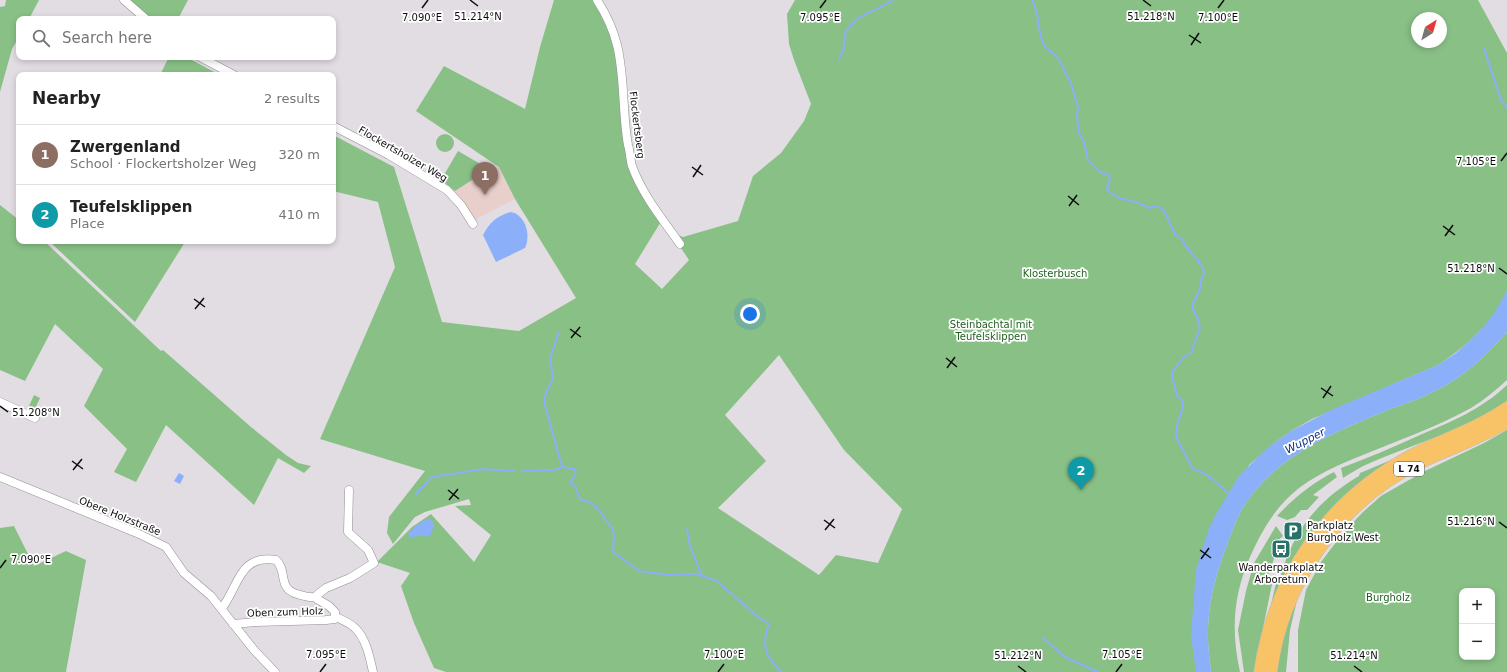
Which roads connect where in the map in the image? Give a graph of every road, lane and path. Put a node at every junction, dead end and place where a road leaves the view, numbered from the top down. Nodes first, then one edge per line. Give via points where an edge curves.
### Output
1 (124, 0) edge
2 (598, 0) edge
3 (143, 16) edge
4 (206, 60) edge
5 (228, 72) edge
6 (336, 128) edge
7 (473, 224) dead end
8 (680, 244) dead end
9 (0, 402) edge
10 (1507, 408) edge
11 (35, 418) dead end
12 (1507, 422) edge
13 (0, 477) edge
14 (349, 490) dead end
15 (316, 597) junction
16 (222, 608) junction
17 (336, 617) junction
18 (233, 624) junction
19 (275, 672) edge
20 (373, 672) edge
21 (1260, 672) edge
22 (1271, 672) edge

1 - 3 street
2 - 8 street, Flockertsberg via 612,28 617,46 624,119 632,165 641,184
4 - 5 street
6 - 7 street, Flockertsholzer Weg via 389,155 447,190 461,205
9 - 11 street
10 - 21 highway, L 74 via 1478,425 1387,469 1350,498 1329,520 1308,547 1282,594 1265,643
12 - 22 highway, L 74 via 1481,437 1419,463 1394,478 1357,506 1336,527 1314,556 1292,596 1279,631
13 - 16 street, Obere Holzstraße via 161,544 167,548 184,573
14 - 15 street, Oben zum Holz via 348,532 364,545 374,563 322,591
15 - 16 street, Oben zum Holz via 302,596 290,591 285,585 278,561 268,559 244,568
15 - 17 street, Oben zum Holz via 333,609
16 - 18 street, Obere Holzstraße
17 - 18 street, Oben zum Holz via 332,620
17 - 20 street, Oben zum Holz via 353,626 360,634
18 - 19 street, Obere Holzstraße

